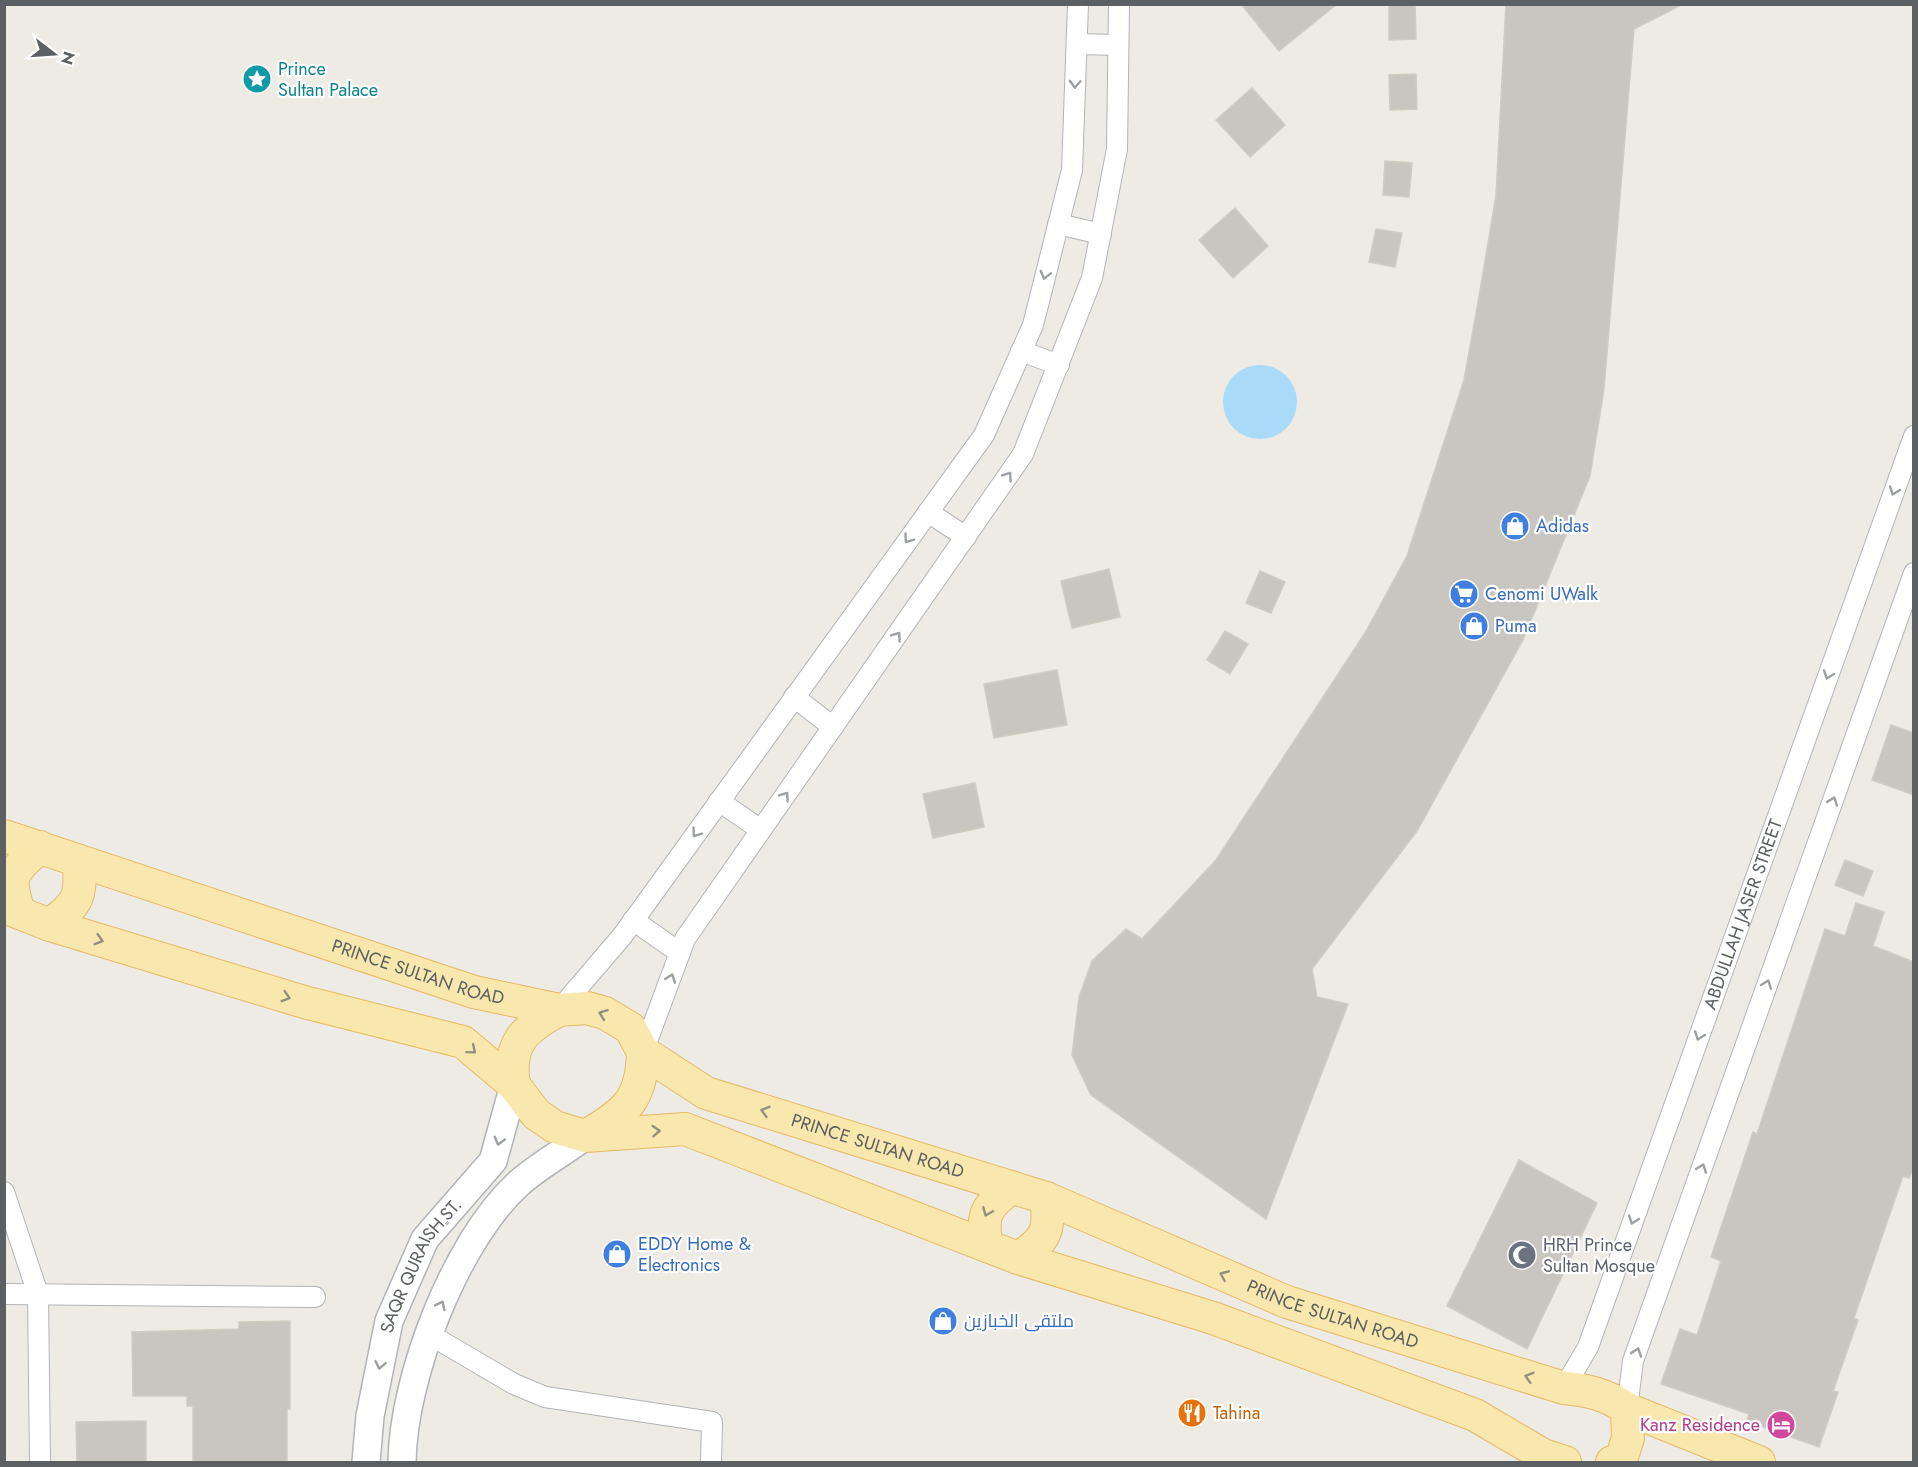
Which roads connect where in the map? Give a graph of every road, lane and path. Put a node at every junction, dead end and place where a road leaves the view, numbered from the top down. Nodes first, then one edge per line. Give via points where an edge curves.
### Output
1 (1078, 4) edge
2 (1119, 4) edge
3 (1077, 44) junction
4 (1118, 45) junction
5 (1058, 224) junction
6 (1101, 234) junction
7 (1021, 351) junction
8 (1059, 364) junction
9 (1914, 436) edge
10 (928, 512) junction
11 (966, 537) junction
12 (1914, 573) edge
13 (794, 697) junction
14 (833, 727) junction
15 (719, 801) junction
16 (761, 830) junction
17 (4, 836) edge
18 (40, 847) junction
19 (79, 861) junction
20 (12, 910) edge
21 (633, 920) junction
22 (50, 925) junction
23 (680, 953) junction
24 (560, 1010) junction
25 (643, 1052) junction
26 (514, 1085) junction
27 (585, 1136) junction
28 (1011, 1186) junction
29 (4, 1192) edge
30 (1046, 1198) junction
31 (987, 1246) junction
32 (1018, 1258) junction
33 (4, 1294) edge
34 (38, 1294) junction
35 (315, 1297) dead end
36 (428, 1333) junction
37 (1564, 1389) junction
38 (1627, 1409) junction
39 (40, 1462) edge
40 (366, 1462) edge
41 (402, 1462) edge
42 (711, 1462) edge
43 (1564, 1462) edge
44 (1612, 1462) edge
45 (1759, 1462) edge

1 - 3 street
2 - 4 street
3 - 4 street
3 -> 5 street via 1072,170
4 - 6 street via 1117,149
5 - 6 street
5 -> 7 street via 1033,325
6 - 8 street via 1092,278
7 - 8 street
7 - 10 street via 984,435
11 -> 8 street via 1023,454
9 -> 37 street, ABDULLAH JASER STREET via 1588,1347
10 - 11 street
10 -> 13 street
14 -> 11 street
38 -> 12 street via 1633,1361
13 - 14 street
13 - 15 street
16 -> 14 street
15 - 16 street
15 -> 21 street
16 - 23 street via 685,939
17 - 18 main road, PRINCE SULTAN ROAD
18 - 19 main road, PRINCE SULTAN ROAD
18 - 20 main road via 17,867 10,886
19 - 22 main road via 75,905
19 - 24 main road, PRINCE SULTAN ROAD via 474,992
20 - 22 main road
21 - 23 street
21 - 24 street
22 -> 26 main road via 304,1002 463,1042
25 -> 23 street
25 -> 24 main road, PRINCE SULTAN ROAD via 630,1028 605,1013 587,1008
24 - 26 main road via 523,1034 511,1067
25 - 27 main road via 643,1076 635,1097 619,1116
28 -> 25 main road, PRINCE SULTAN ROAD via 706,1093
26 - 27 main road via 536,1114 555,1127
26 -> 40 street, SAQR QURAISH ٍST. via 493,1161 425,1239 389,1321 370,1416
27 -> 31 main road via 685,1129
36 -> 27 street, SAQR QURAISH ٍST. via 471,1242 518,1185
28 - 30 main road, PRINCE SULTAN ROAD
28 -> 31 main road via 991,1203 982,1224
29 - 34 street
30 - 32 main road via 1049,1219 1040,1243
37 -> 30 main road, PRINCE SULTAN ROAD via 1287,1302
31 - 32 main road
32 - 43 main road via 1212,1318 1475,1415 1543,1455
33 - 34 street
34 - 35 street
34 - 39 street
36 - 41 street, SAQR QURAISH ٍST. via 402,1442
36 - 42 street via 514,1384 545,1397 712,1422
37 - 38 main road, PRINCE SULTAN ROAD via 1613,1398
38 - 44 main road via 1628,1438 1620,1460
38 - 45 main road, PRINCE SULTAN ROAD

